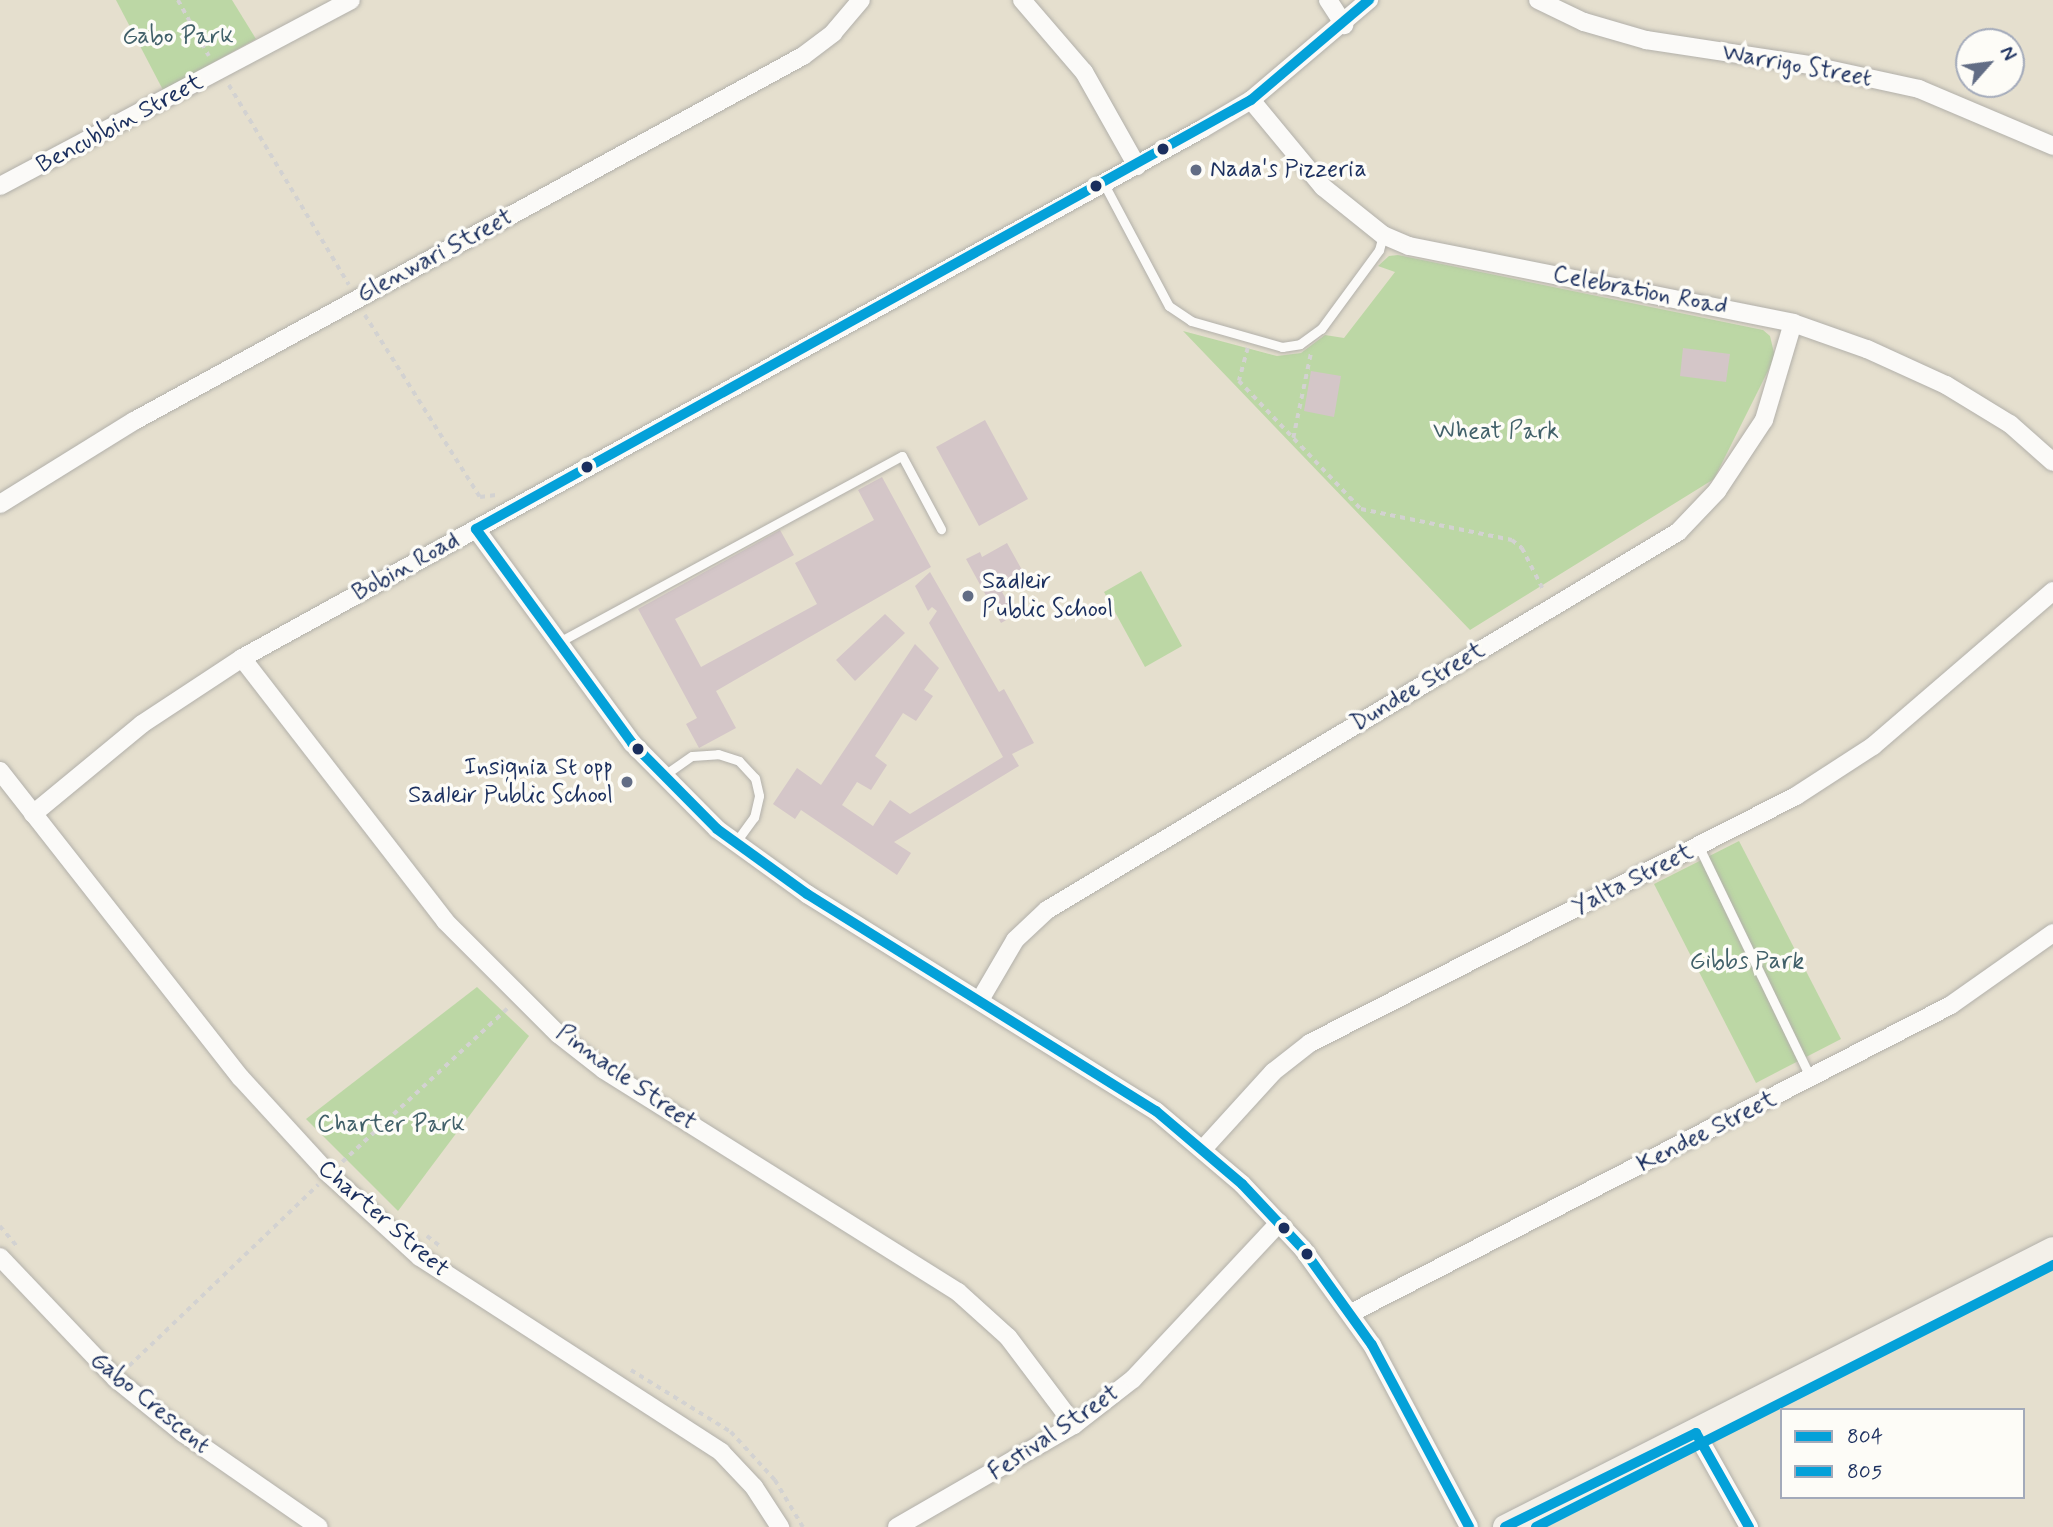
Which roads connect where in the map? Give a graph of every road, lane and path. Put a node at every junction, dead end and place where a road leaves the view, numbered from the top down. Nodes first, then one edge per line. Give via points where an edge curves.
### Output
1 (178, 0) edge
2 (351, 0) edge
3 (862, 0) edge
4 (1022, 0) edge
5 (1328, 0) edge
6 (1369, 0) edge
7 (1538, 0) edge
8 (1344, 25) junction
9 (208, 63) dead end
10 (219, 85) dead end
11 (1251, 100) junction
12 (2053, 146) edge
13 (1137, 166) junction
14 (1104, 184) junction
15 (0, 186) edge
16 (1383, 234) junction
17 (348, 290) dead end
18 (360, 312) dead end
19 (1793, 323) junction
20 (1308, 339) junction
21 (1250, 340) junction
22 (1293, 438) junction
23 (2053, 461) edge
24 (496, 495) dead end
25 (0, 504) edge
26 (941, 528) dead end
27 (477, 529) junction
28 (2053, 591) edge
29 (1552, 607) junction
30 (559, 642) junction
31 (242, 658) junction
32 (0, 771) edge
33 (663, 776) junction
34 (33, 814) junction
35 (735, 843) junction
36 (1699, 847) junction
37 (2053, 933) edge
38 (980, 1000) junction
39 (510, 1007) dead end
40 (1811, 1079) junction
41 (1203, 1149) junction
42 (342, 1161) dead end
43 (319, 1183) dead end
44 (1279, 1223) junction
45 (2053, 1250) edge
46 (0, 1258) edge
47 (1350, 1313) junction
48 (116, 1379) junction
49 (1074, 1425) junction
50 (1696, 1433) junction
51 (319, 1527) edge
52 (780, 1527) edge
53 (897, 1527) edge
54 (1469, 1527) edge
55 (1505, 1527) edge
56 (1749, 1527) edge

1 - 9 path via 209,52
2 - 15 street, Bencubbin Street
3 - 25 street, Glenwari Street via 833,33 803,56 134,421
4 - 13 street via 1072,54
5 - 8 street
6 - 8 street, Bobin Road
7 - 12 street, Warrigo Street via 1584,22 1646,40 1832,69 1919,89
8 - 11 street, Bobin Road
10 - 17 path via 230,85 343,273
11 - 13 street, Bobin Road
11 - 16 street, Celebration Road via 1324,187
13 - 14 street, Bobin Road
14 - 21 lane via 1169,306 1191,321
14 - 27 street, Bobin Road
16 - 19 street, Celebration Road via 1409,246
16 - 20 lane via 1379,250 1321,330
18 - 24 path via 480,497
19 - 23 street, Celebration Road via 1867,349 1946,385 2010,424
19 - 29 street, Dundee Street via 1764,420 1717,491 1678,532
20 - 21 lane via 1282,347
20 - 22 path via 1310,355
21 - 22 path via 1239,381
22 - 29 path via 1361,509 1511,540 1522,548
26 - 30 lane via 902,456
27 - 30 street
27 - 31 street, Bobin Road
28 - 36 street, Yalta Street via 1873,746 1796,796
29 - 38 street, Dundee Street via 1047,910 1015,940
30 - 33 street via 632,743
31 - 34 street, Bobin Road via 151,717
31 - 49 street, Pinnacle Street via 445,921 558,1034 604,1070 958,1292 1008,1337
32 - 34 street, Charter Street
33 - 35 street
33 - 35 lane via 692,756 718,754 739,761 755,778 759,796 754,817
34 - 52 street, Charter Street via 241,1079 329,1174 431,1265 721,1452 754,1487
35 - 38 street via 807,894
36 - 40 lane
36 - 41 street, Yalta Street via 1310,1043 1273,1072
37 - 40 street, Kendee Street via 1951,1005
38 - 41 street via 1156,1111
39 - 42 path
40 - 47 street, Kendee Street
41 - 44 street
43 - 48 path
44 - 47 street
44 - 49 street, Festival Street via 1133,1379
45 - 50 street
46 - 48 street, Gabo Crescent
47 - 54 street via 1391,1377
48 - 51 street, Gabo Crescent via 183,1433
49 - 53 street, Festival Street
50 - 55 street
50 - 56 street

